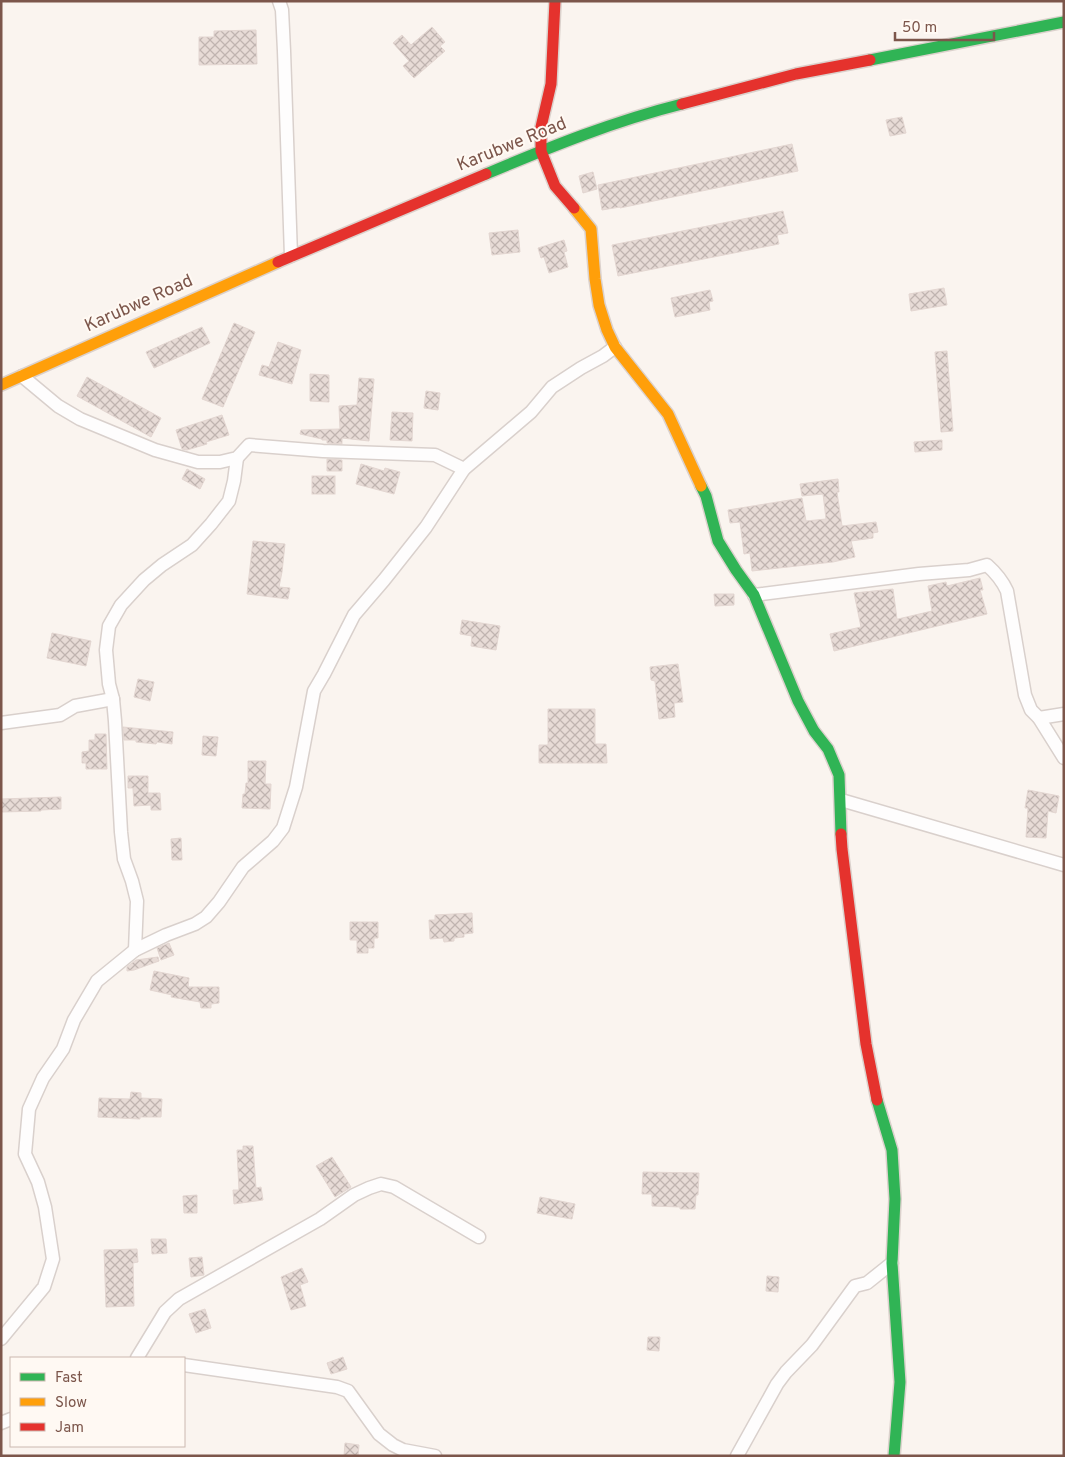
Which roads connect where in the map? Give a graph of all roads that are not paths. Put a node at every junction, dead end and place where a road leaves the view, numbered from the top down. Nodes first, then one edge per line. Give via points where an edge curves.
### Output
1 (279, 1) edge
2 (554, 1) edge
3 (1064, 22) edge
4 (540, 151) junction
5 (291, 256) junction
6 (615, 347) junction
7 (22, 376) junction
8 (1, 385) edge
9 (237, 458) junction
10 (464, 469) junction
11 (754, 595) junction
12 (113, 699) junction
13 (1064, 714) edge
14 (1039, 718) junction
15 (1, 723) edge
16 (1064, 758) edge
17 (841, 800) junction
18 (1064, 865) edge
19 (135, 950) junction
20 (478, 1237) dead end
21 (892, 1263) junction
22 (1, 1339) edge
23 (138, 1357) edge
24 (185, 1365) edge
25 (435, 1456) edge
26 (737, 1456) edge
27 (894, 1456) edge

1 - 5 street via 284,51
2 - 4 street via 551,84 540,127
3 - 4 street, Karubwe Road via 796,74 643,114
4 - 5 street, Karubwe Road
4 - 6 street via 555,186 591,229 600,305
5 - 7 street, Karubwe Road
6 - 10 street via 552,387 531,412
6 - 11 street via 668,414 706,496 718,541
7 - 8 street, Karubwe Road
7 - 9 street via 58,406 154,450 198,462
9 - 10 street via 249,445 436,455
9 - 12 street via 229,501 192,545 144,580 120,605 109,626 106,650 108,684
10 - 19 street via 426,527 354,615 314,692 296,787 283,828 273,842 243,867 206,917
11 - 14 street via 969,570 986,565 1000,577 1007,591 1025,695
11 - 17 street via 798,701 828,749 839,775
12 - 15 street via 74,706 60,714
12 - 19 street via 124,859 137,901
13 - 14 street
14 - 16 street
17 - 18 street
17 - 21 street via 842,849 866,1044 892,1150 895,1198
19 - 22 street via 97,981 28,1109 25,1154 45,1207 53,1259 44,1287
20 - 23 street via 394,1187 381,1184 369,1188 179,1299 166,1312
21 - 26 street via 868,1283 855,1286 812,1345 777,1384
21 - 27 street via 900,1382
24 - 25 street via 337,1387 348,1391 379,1434 393,1445

